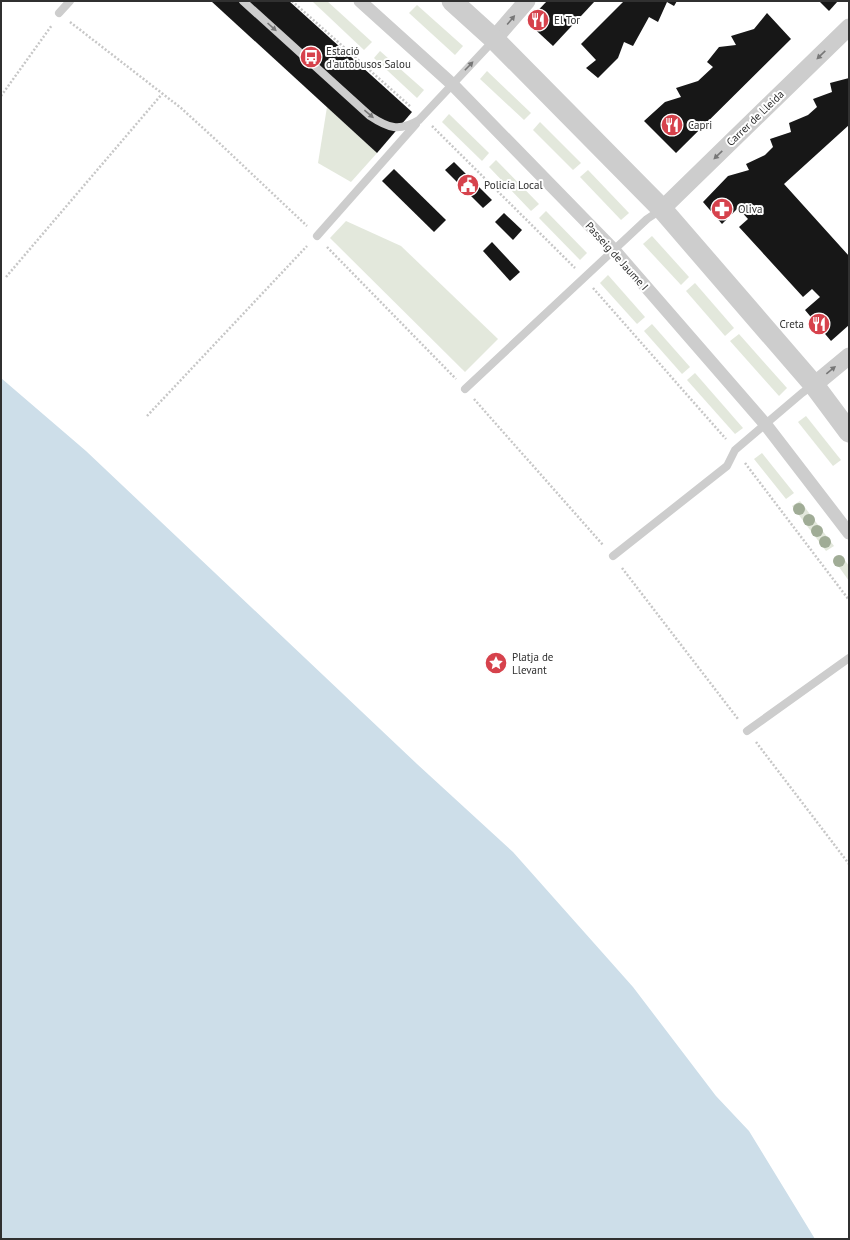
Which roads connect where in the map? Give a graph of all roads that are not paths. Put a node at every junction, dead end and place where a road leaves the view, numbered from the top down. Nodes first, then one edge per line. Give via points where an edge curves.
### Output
1 (70, 1) edge
2 (243, 1) edge
3 (360, 1) edge
4 (452, 1) edge
5 (527, 1) edge
6 (59, 14) road end
7 (849, 27) edge
8 (494, 39) junction
9 (452, 84) junction
10 (421, 119) junction
11 (662, 209) junction
12 (317, 236) road end
13 (614, 250) junction
14 (849, 356) edge
15 (814, 385) junction
16 (465, 389) road end
17 (766, 425) junction
18 (849, 432) edge
19 (849, 533) edge
20 (613, 556) road end
21 (849, 658) edge
22 (747, 731) road end

1 - 6 lane
2 -> 10 lane via 370,116 398,128 405,128
3 - 9 street, Passeig de Jaume I
4 - 8 street
8 -> 5 street
7 -> 11 street, Carrer de Lleida
9 -> 8 lane
8 - 11 street
9 - 10 lane
9 - 13 street, Passeig de Jaume I
10 - 12 lane
11 - 13 lane via 647,219
11 - 15 street
13 - 16 lane
13 - 17 street, Passeig de Jaume I
15 -> 14 street
15 - 17 lane
15 - 18 street
17 - 19 street, Passeig de Jaume I
17 - 20 lane via 736,450 727,466
21 - 22 lane

